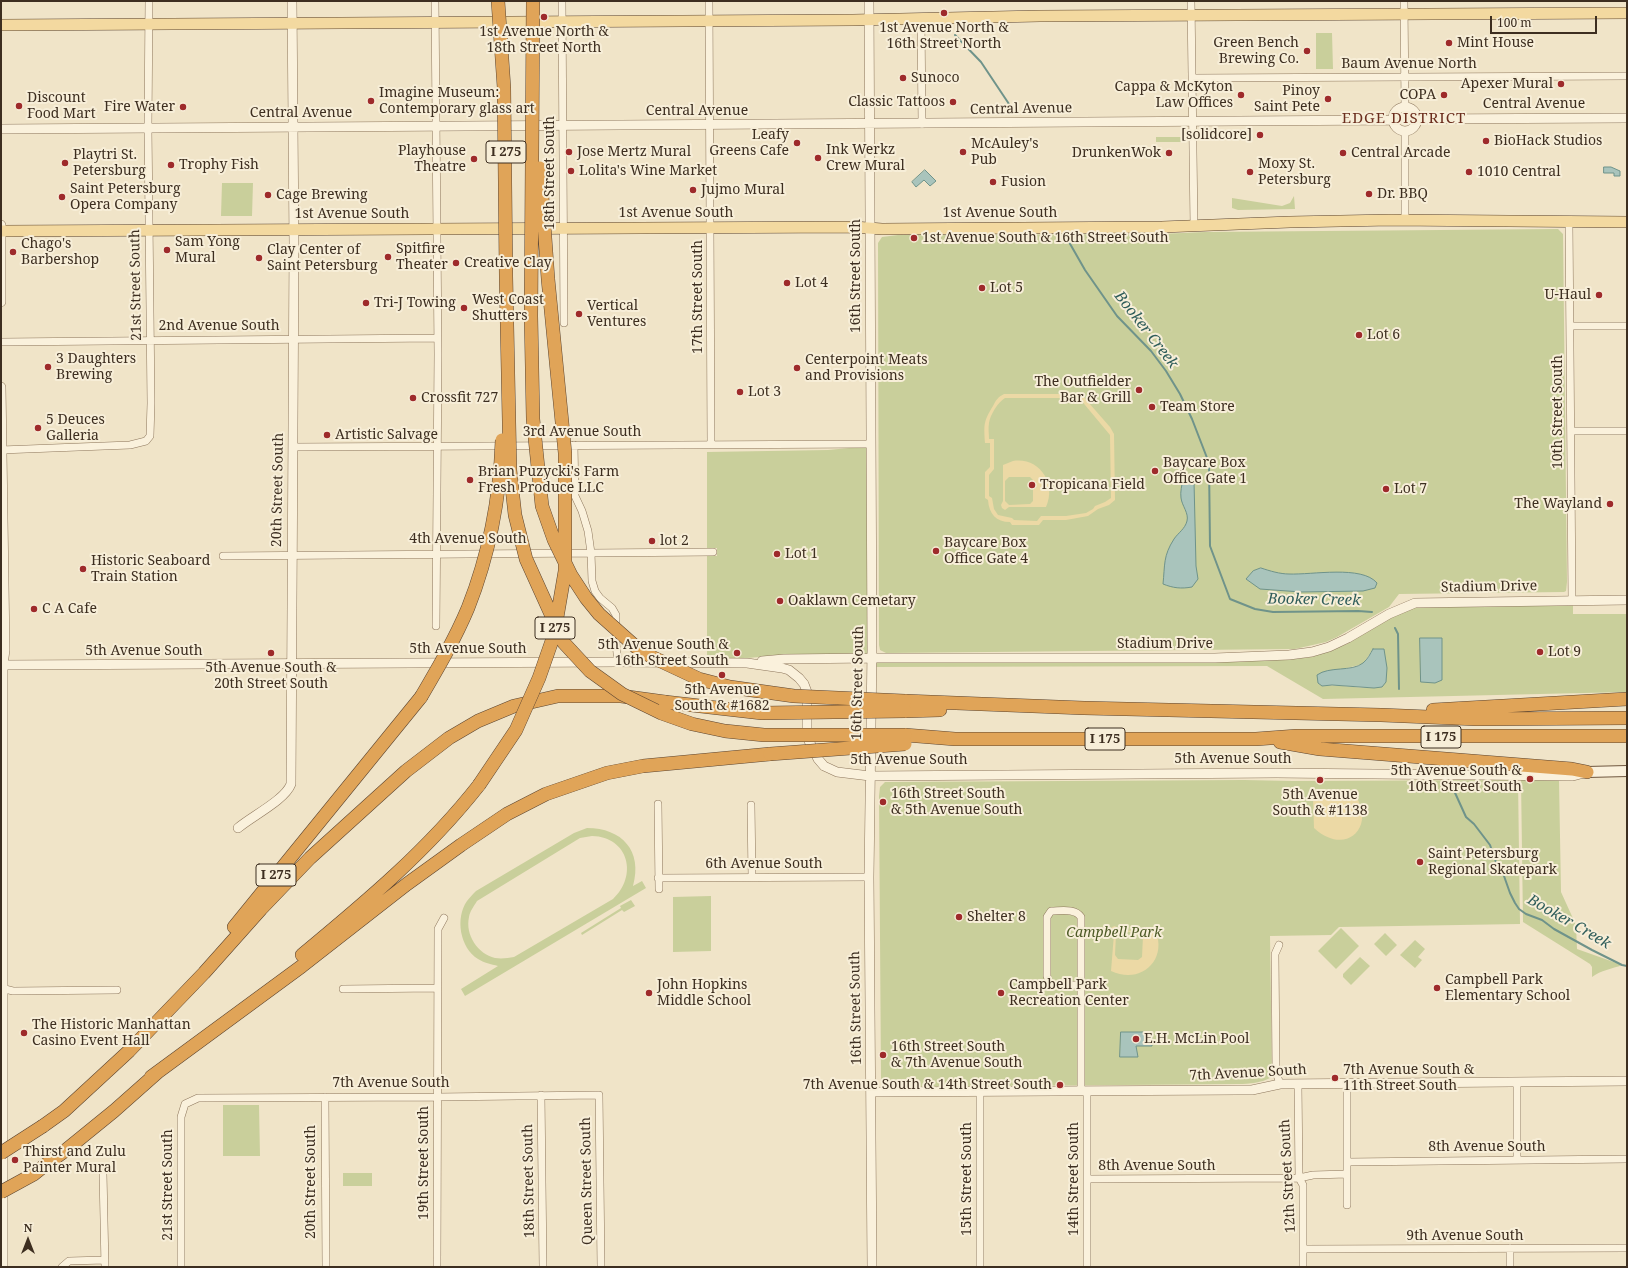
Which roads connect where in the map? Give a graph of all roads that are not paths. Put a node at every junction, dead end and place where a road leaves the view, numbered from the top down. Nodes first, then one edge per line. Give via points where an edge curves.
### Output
1 (149, 1) edge
2 (292, 1) edge
3 (435, 1) edge
4 (498, 1) edge
5 (533, 1) edge
6 (562, 1) edge
7 (709, 1) edge
8 (869, 1) edge
9 (1192, 1) edge
10 (1404, 1) edge
11 (1627, 13) edge
12 (1404, 14) junction
13 (1192, 15) junction
14 (921, 18) junction
15 (869, 20) junction
16 (709, 21) junction
17 (562, 22) junction
18 (291, 23) junction
19 (435, 23) junction
20 (149, 24) junction
21 (1, 25) edge
22 (1627, 76) edge
23 (1404, 77) junction
24 (1192, 78) junction
25 (533, 90) junction
26 (1405, 107) junction
27 (1627, 118) edge
28 (1416, 119) junction
29 (1393, 120) junction
30 (1192, 121) junction
31 (870, 124) junction
32 (922, 124) junction
33 (710, 125) junction
34 (436, 126) junction
35 (562, 126) junction
36 (292, 127) junction
37 (148, 128) junction
38 (1, 129) edge
39 (1405, 131) junction
40 (1405, 220) junction
41 (1627, 222) edge
42 (1570, 223) junction
43 (1, 225) edge
44 (1194, 226) junction
45 (710, 227) junction
46 (563, 228) junction
47 (870, 228) junction
48 (436, 229) junction
49 (149, 230) junction
50 (294, 230) junction
51 (1, 231) edge
52 (506, 276) junction
53 (1, 302) edge
54 (564, 323) dead end
55 (1570, 326) junction
56 (1627, 326) edge
57 (437, 338) junction
58 (294, 339) junction
59 (150, 340) junction
60 (1, 342) edge
61 (1, 387) edge
62 (1571, 431) junction
63 (1627, 431) edge
64 (871, 444) junction
65 (711, 445) junction
66 (437, 446) junction
67 (574, 446) junction
68 (293, 447) junction
69 (2, 450) edge
70 (713, 552) dead end
71 (591, 553) junction
72 (291, 554) junction
73 (437, 554) junction
74 (222, 556) dead end
75 (2, 557) edge
76 (1572, 600) junction
77 (1627, 600) edge
78 (436, 626) dead end
79 (872, 658) junction
80 (618, 662) junction
81 (747, 663) junction
82 (292, 664) junction
83 (2, 665) edge
84 (1627, 699) edge
85 (905, 706) junction
86 (1381, 715) junction
87 (1627, 718) edge
88 (1627, 736) edge
89 (905, 739) junction
90 (1256, 739) junction
91 (1627, 771) edge
92 (1587, 772) junction
93 (870, 776) junction
94 (658, 804) dead end
95 (751, 805) dead end
96 (238, 828) dead end
97 (752, 877) junction
98 (869, 877) junction
99 (658, 878) junction
100 (2, 880) edge
101 (658, 889) dead end
102 (444, 918) dead end
103 (1279, 945) dead end
104 (1081, 985) junction
105 (2, 988) edge
106 (437, 988) junction
107 (343, 989) dead end
108 (117, 990) dead end
109 (129, 1051) junction
110 (152, 1077) junction
111 (1627, 1081) edge
112 (1517, 1082) junction
113 (1280, 1084) junction
114 (1298, 1084) junction
115 (1347, 1084) junction
116 (1084, 1091) junction
117 (871, 1092) junction
118 (980, 1092) junction
119 (541, 1095) junction
120 (599, 1095) joint
121 (325, 1097) junction
122 (437, 1097) junction
123 (2, 1098) edge
124 (185, 1104) joint
125 (1, 1153) edge
126 (1627, 1159) edge
127 (1517, 1160) junction
128 (1347, 1162) junction
129 (103, 1173) dead end
130 (1347, 1174) junction
131 (1299, 1178) junction
132 (1087, 1179) junction
133 (1, 1192) edge
134 (1347, 1205) dead end
135 (1510, 1248) junction
136 (1627, 1248) edge
137 (1304, 1249) junction
138 (105, 1263) edge
139 (3, 1267) edge
140 (62, 1267) edge
141 (181, 1267) edge
142 (326, 1267) edge
143 (437, 1267) edge
144 (543, 1267) edge
145 (601, 1267) edge
146 (872, 1267) edge
147 (980, 1267) edge
148 (1087, 1267) edge
149 (1303, 1267) edge
150 (1510, 1267) edge

1 - 20 street, 21st Street South
2 - 18 street, 20th Street South
3 - 19 street
4 - 52 highway, I 275, bridge via 504,88
5 - 25 highway, I 275, bridge
6 - 17 street, 18th Street South
7 - 16 street, 17th Street South
8 - 15 street, 16th Street South
9 - 13 street
10 - 12 street
11 - 12 main road
12 - 13 main road
12 - 23 street
13 - 14 main road
13 - 24 street
14 - 15 main road
14 - 32 street
15 - 16 main road
15 - 31 street, 16th Street South
16 - 17 main road
16 - 33 street, 17th Street South
17 - 19 main road
17 - 35 street, 18th Street South
18 - 19 main road
18 - 20 main road
18 - 36 street, 20th Street South
19 - 34 street
20 - 21 main road
20 - 37 street, 21st Street South
22 - 23 street, Baum Avenue North
23 - 24 street, Baum Avenue North
23 - 26 street
24 - 30 street
25 - 85 highway, bridge via 531,316 534,426 542,506 554,540 571,575 599,614 636,647 700,679 730,687 794,696
25 - 110 highway, I 275, bridge via 565,453 565,571 554,635 539,678 516,730 479,785 432,840 299,958
26 - 28 street via 1414,112
26 - 29 street via 1395,112
27 - 28 street, Central Avenue
28 - 39 street via 1415,126
29 - 30 street, Central Avenue
29 - 39 street via 1396,127
30 - 32 street, Central Avenue
30 - 44 street
31 - 32 street, Central Avenue
31 - 33 street, Central Avenue
31 - 47 street, 16th Street South
33 - 35 street, Central Avenue
33 - 45 street, 17th Street South
34 - 35 street, Central Avenue
34 - 36 street, Central Avenue
34 - 48 street
35 - 46 street, 18th Street South
36 - 37 street, Central Avenue
36 - 50 street, 20th Street South
37 - 38 street, Central Avenue
37 - 49 street, 21st Street South
39 - 40 street
40 - 42 main road, 1st Avenue South
40 - 44 main road, 1st Avenue South
41 - 42 main road, 1st Avenue South
42 - 55 street, 10th Street South
43 - 51 street
44 - 47 main road, 1st Avenue South
45 - 46 main road, 1st Avenue South
45 - 47 main road, 1st Avenue South
45 - 65 street, 17th Street South
46 - 48 main road, 1st Avenue South
46 - 54 street, 18th Street South
47 - 64 street, 16th Street South
48 - 50 main road, 1st Avenue South
48 - 57 street
49 - 50 main road, 1st Avenue South
49 - 51 main road, 1st Avenue South
49 - 59 street, 21st Street South
50 - 58 street, 20th Street South
51 - 53 street
52 - 89 highway, bridge via 510,470 515,515 526,559 564,644 590,670 622,694 661,713 692,724 764,736
52 - 109 highway, I 275, bridge via 498,500 482,566 468,608 451,645 421,697
55 - 56 street
55 - 62 street, 10th Street South
57 - 58 street, 2nd Avenue South
57 - 66 street
58 - 59 street, 2nd Avenue South
58 - 68 street, 20th Street South
59 - 60 street, 2nd Avenue South
59 - 69 street, 21st Street South via 151,424 150,436 146,441
61 - 69 street
62 - 63 street
62 - 76 street, 10th Street South
64 - 65 street, 3rd Avenue South
64 - 79 street, 16th Street South
65 - 67 street, 3rd Avenue South
66 - 67 street, 3rd Avenue South
66 - 68 street, 3rd Avenue South
66 - 73 street
67 - 71 street via 575,496 588,531
68 - 72 street, 20th Street South
69 - 75 street
70 - 71 street, 4th Avenue South
71 - 73 street, 4th Avenue South
71 - 80 street via 595,591 616,615
72 - 73 street, 4th Avenue South
72 - 74 street, 4th Avenue South
72 - 82 street, 20th Street South
73 - 78 street
75 - 83 street via 5,624
76 - 77 street
76 - 79 street, Stadium Drive via 1415,603 1389,614 1329,647 1290,656
79 - 81 street, Stadium Drive via 784,659
79 - 93 street, 16th Street South
80 - 81 street, 5th Avenue South
80 - 82 street, 5th Avenue South
81 - 93 street, 5th Avenue South via 789,670 799,678 807,692 809,741 818,759 824,766 837,772
82 - 83 street, 5th Avenue South
82 - 96 street, 20th Street South via 289,788
83 - 100 street
84 - 86 highway
85 - 86 highway, I 175
85 - 109 highway, bridge via 762,713 621,696 558,696 514,706 478,721 449,738 406,771 310,858
86 - 87 highway, I 175 via 1477,719
88 - 90 highway, I 175 via 1297,736
89 - 90 highway, I 175
89 - 110 highway, bridge via 651,765 607,773 546,794 507,814 461,844
90 - 92 highway via 1320,749
91 - 92 main road, 5th Avenue South
92 - 93 street, 5th Avenue South via 1573,776 1276,773
93 - 98 street, 16th Street South
94 - 99 street
95 - 97 street
97 - 98 street, 6th Avenue South
97 - 99 street, 6th Avenue South
98 - 117 street, 16th Street South
99 - 101 street
100 - 105 street
102 - 106 street, 19th Street South via 438,929
103 - 113 street via 1275,954 1275,980 1276,1072
104 - 104 street, 14th Street South via 1054,985 1049,982 1047,917 1051,911 1074,911 1080,917
104 - 116 street, 14th Street South
105 - 108 street via 13,991
105 - 123 street
106 - 107 street
106 - 122 street, 19th Street South
109 - 125 highway, I 275, bridge via 64,1111
110 - 133 highway, I 275, bridge via 66,1150 34,1174
111 - 112 street, 7th Avenue South
112 - 115 street, 7th Avenue South
112 - 127 street
113 - 114 street, 7th Avenue South
113 - 116 street, 7th Avenue South via 1252,1090
114 - 115 street, 7th Avenue South
114 - 131 street, 12th Street South
115 - 128 street
116 - 118 street, 7th Avenue South
116 - 132 street, 14th Street South
117 - 118 street, 7th Avenue South
117 - 146 street, 16th Street South
118 - 147 street, 15th Street South
119 - 120 street, 7th Avenue South
119 - 122 street, 7th Avenue South
119 - 144 street, 18th Street South
120 - 145 street, Queen Street South
121 - 122 street, 7th Avenue South
121 - 124 street, 7th Avenue South via 198,1098
121 - 142 street, 20th Street South
122 - 143 street, 19th Street South
123 - 139 street
124 - 141 street, 21st Street South via 181,1117
126 - 127 street, 8th Avenue South
127 - 128 street, 8th Avenue South
128 - 130 street
129 - 138 street
130 - 131 street, 8th Avenue South via 1313,1174
130 - 134 street
131 - 132 street, 8th Avenue South
131 - 137 street, 12th Street South via 1303,1185
132 - 148 street, 14th Street South
135 - 136 street, 9th Avenue South
135 - 137 street, 9th Avenue South
135 - 150 street
137 - 149 street, 12th Street South
138 - 140 street via 69,1261

